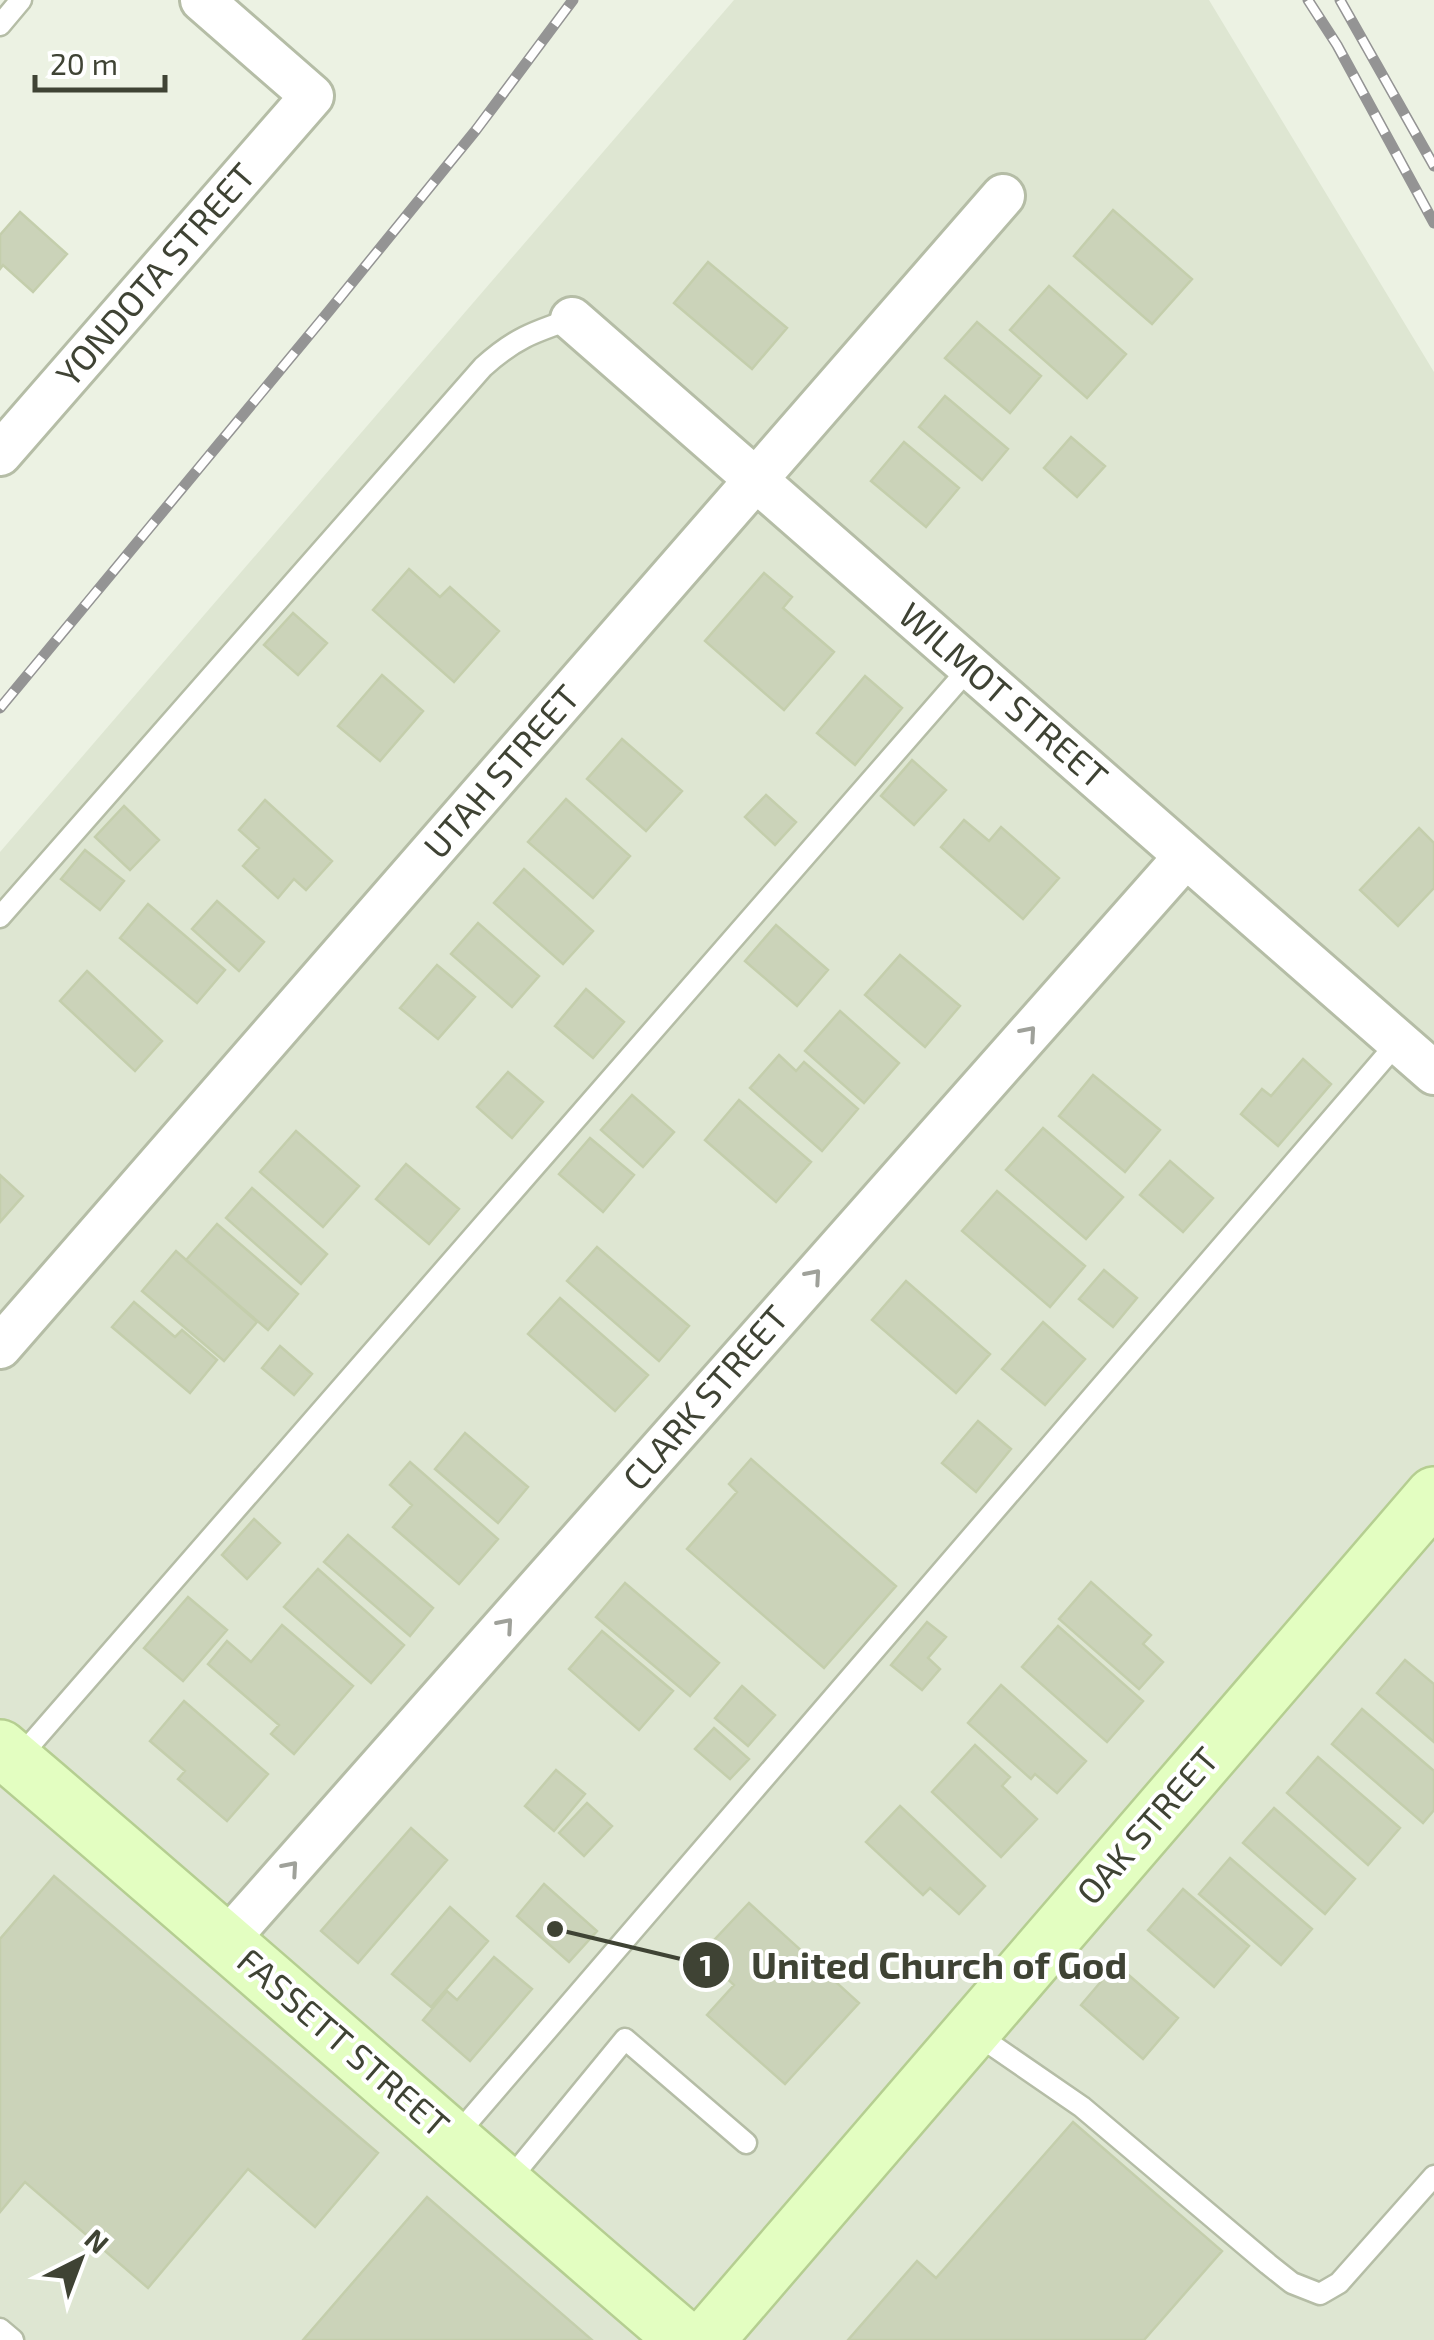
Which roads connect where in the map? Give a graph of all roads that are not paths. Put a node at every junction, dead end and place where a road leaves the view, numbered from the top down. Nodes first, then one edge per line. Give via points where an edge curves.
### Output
1 (22, 0) edge
2 (202, 0) edge
3 (0, 25) edge
4 (1003, 196) dead end
5 (572, 319) joint
6 (0, 454) edge
7 (756, 480) junction
8 (970, 667) junction
9 (1186, 856) junction
10 (0, 917) edge
11 (1398, 1042) junction
12 (1434, 1073) edge
13 (0, 1348) edge
14 (1434, 1495) edge
15 (8, 1755) edge
16 (226, 1941) junction
17 (972, 2031) junction
18 (454, 2139) junction
19 (746, 2143) dead end
20 (1434, 2176) edge
21 (504, 2186) junction
22 (0, 2329) edge
23 (13, 2340) edge
24 (685, 2340) edge
25 (706, 2340) edge

1 - 3 lane
2 - 6 street, YONDOTA STREET via 312,96
4 - 7 street, UTAH STREET
5 - 7 street, WILMOT STREET
5 - 10 lane via 530,333 483,367
7 - 8 street, WILMOT STREET
7 - 13 street, UTAH STREET
8 - 9 street, WILMOT STREET
8 - 15 lane
9 - 11 street, WILMOT STREET
16 -> 9 street, CLARK STREET
11 - 12 street, WILMOT STREET
11 - 18 lane
14 - 17 main road, OAK STREET
15 - 16 main road, FASSETT STREET
16 - 18 main road, FASSETT STREET
17 - 20 lane via 1082,2107 1280,2274 1320,2294 1339,2283
17 - 25 main road, OAK STREET
18 - 21 main road, FASSETT STREET
19 - 21 lane via 625,2039
21 - 24 main road, FASSETT STREET
22 - 23 lane

